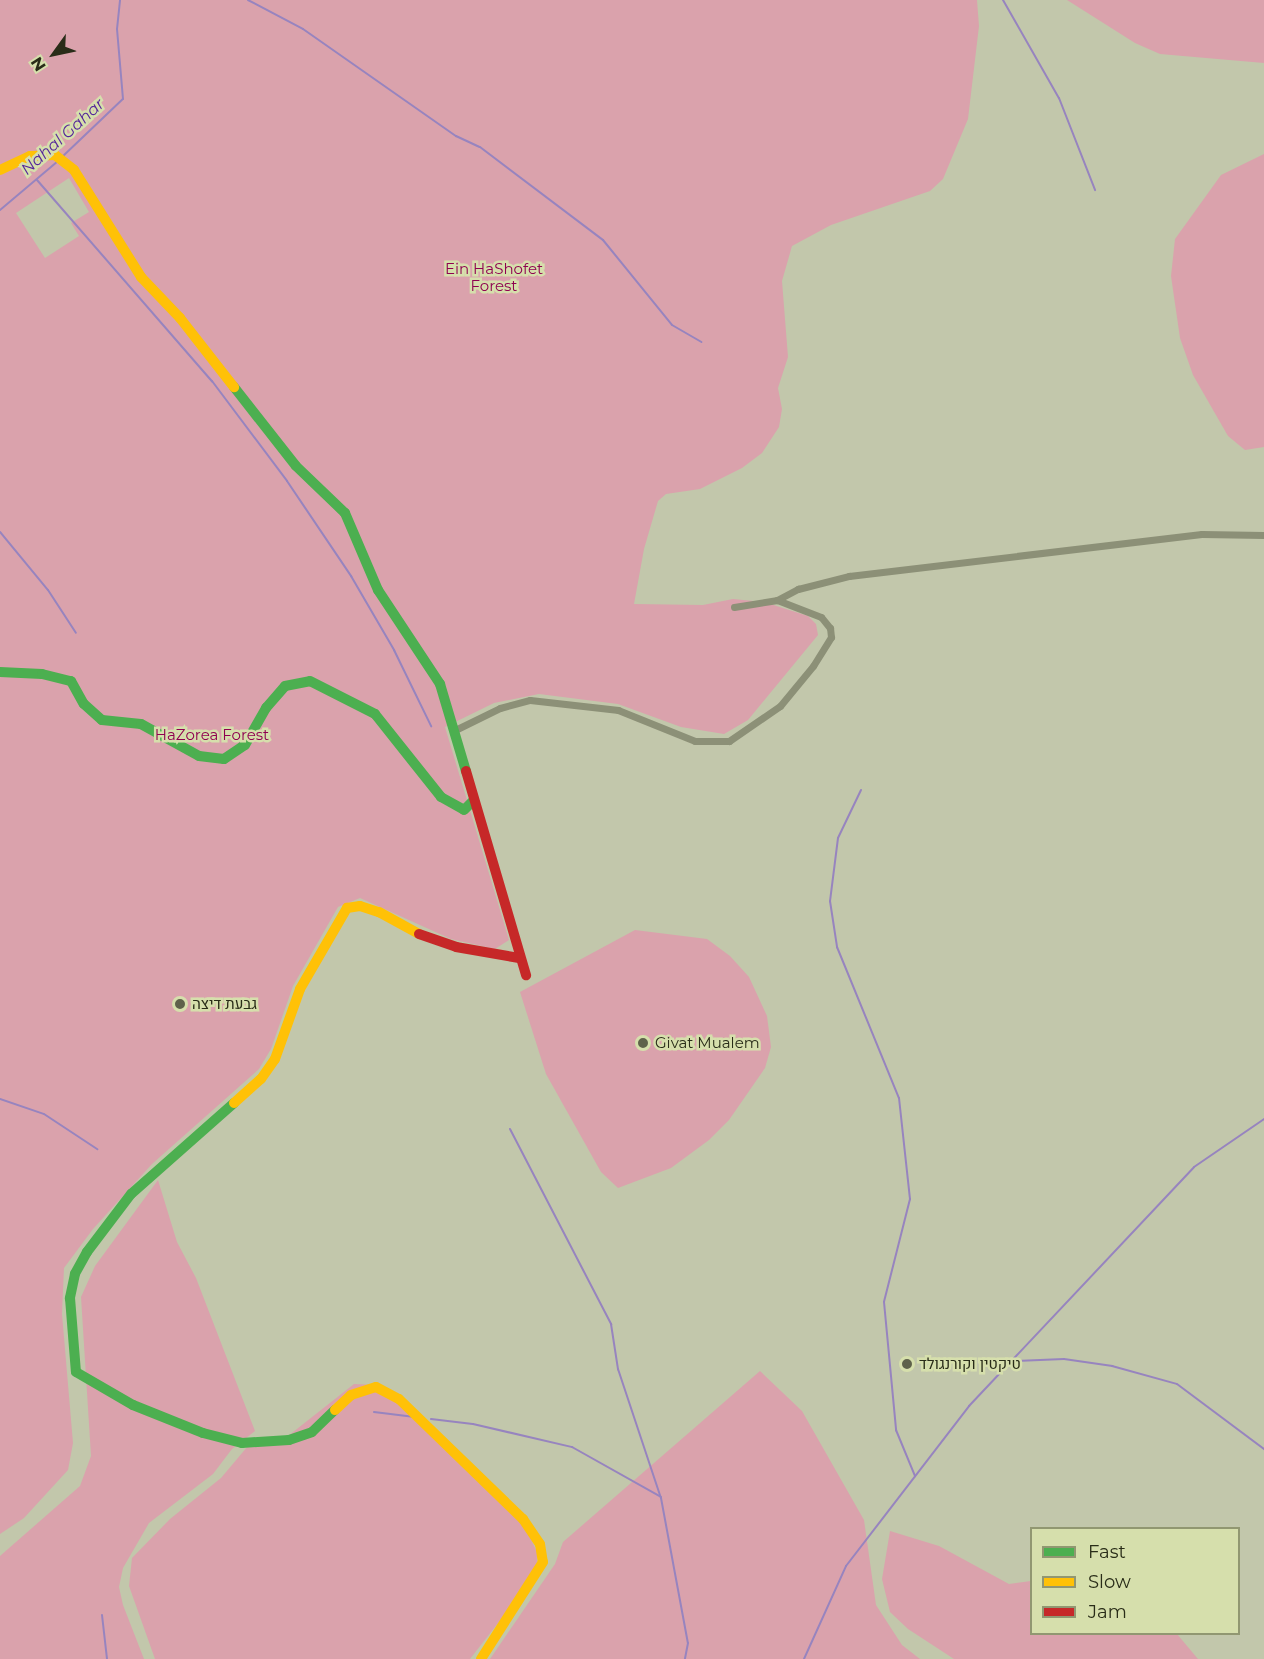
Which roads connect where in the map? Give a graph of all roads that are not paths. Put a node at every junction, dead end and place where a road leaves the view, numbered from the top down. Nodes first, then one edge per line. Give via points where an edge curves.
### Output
1 (0, 170) edge
2 (1264, 535) edge
3 (777, 600) junction
4 (734, 607) dead end
5 (0, 672) edge
6 (453, 731) junction
7 (474, 801) junction
8 (519, 958) junction
9 (526, 975) dead end
10 (481, 1659) edge

1 - 6 street via 30,156 55,155 74,170 141,277 180,318 296,466 345,513 378,590 440,684
2 - 3 street via 1202,534 849,576
3 - 4 street
3 - 6 street via 821,616 830,627 831,637 790,695 756,726 729,741 695,741 618,710 530,700 500,708
5 - 7 street via 42,674 71,681 84,704 102,720 141,724 199,756 224,759 245,745 266,708 285,686 310,681 375,714 441,797 464,810
6 - 7 street
7 - 8 street
8 - 9 street
8 - 10 street via 456,947 421,935 379,912 360,906 347,908 300,989 275,1059 261,1079 131,1194 87,1252 75,1274 70,1298 76,1372 133,1405 203,1432 242,1443 289,1440 312,1432 351,1395 376,1387 399,1399 430,1425 523,1519 540,1544 543,1562

